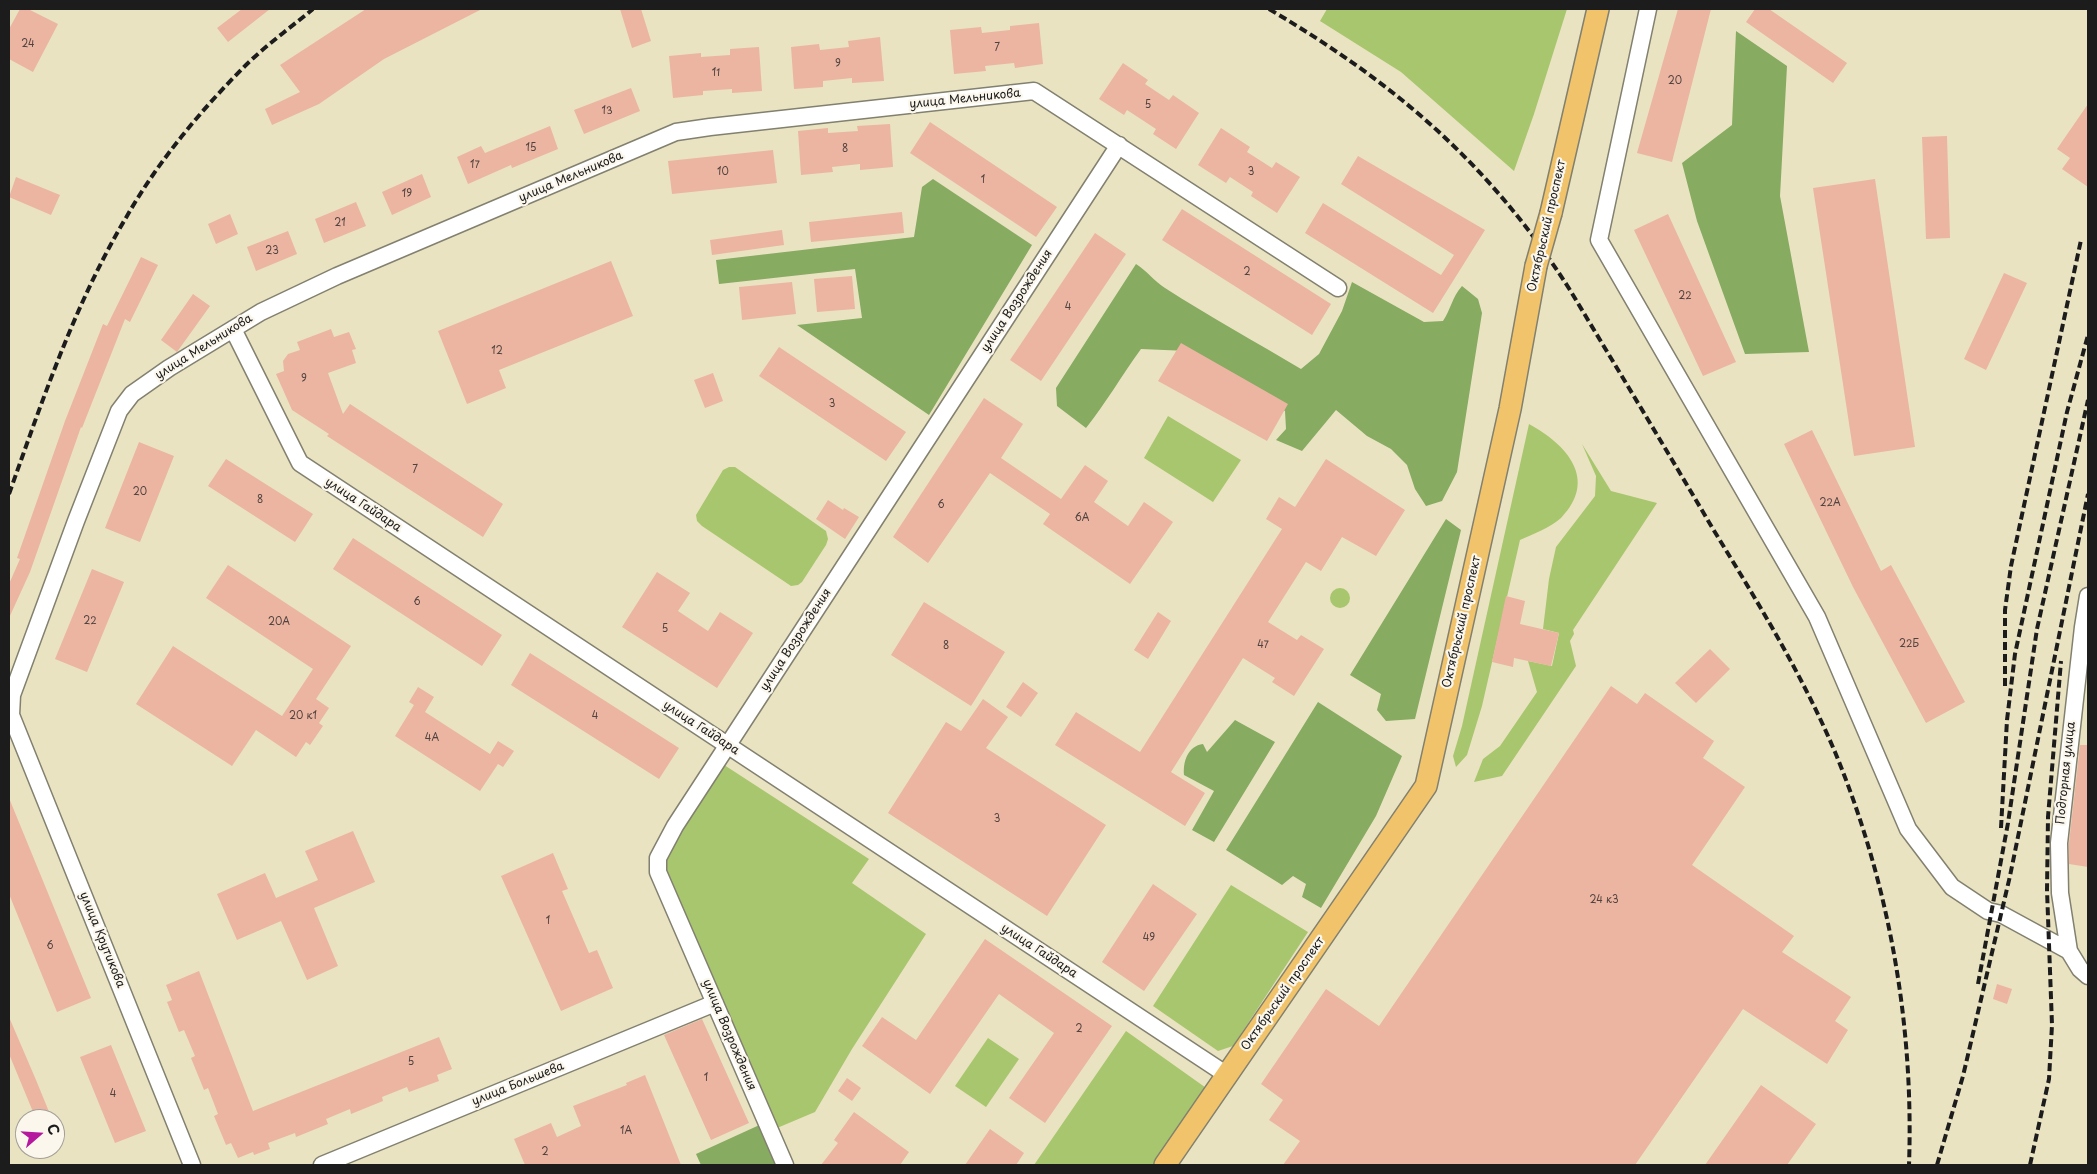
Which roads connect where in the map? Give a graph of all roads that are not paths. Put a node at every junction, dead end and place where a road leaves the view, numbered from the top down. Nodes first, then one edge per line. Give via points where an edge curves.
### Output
1 (1598, 9) edge
2 (1648, 9) edge
3 (1119, 145) junction
4 (1338, 288) dead end
5 (233, 329) junction
6 (2088, 596) edge
7 (12, 715) joint
8 (728, 745) junction
9 (2069, 951) junction
10 (2088, 976) edge
11 (715, 1003) junction
12 (1227, 1075) junction
13 (192, 1165) edge
14 (322, 1165) edge
15 (785, 1165) edge
16 (1165, 1165) edge

1 - 12 main road, Октябрьский проспект, bridge via 1536,266 1510,409 1426,786
2 - 9 street via 1599,240 1817,617 1908,829 1952,887 1988,911 2001,914
3 - 4 street, улица Мельникова
3 - 5 street, улица Мельникова via 1034,91 676,132 337,276
3 - 8 street, улица Возрождения
5 - 7 street, улица Мельникова via 132,394 119,411 12,695
5 - 8 street, улица Гайдара via 300,463
6 - 9 street, Подгорная улица via 2059,843 2060,893
7 - 13 street, улица Крутикова
8 - 11 street, улица Возрождения via 675,826 657,865
8 - 12 street, улица Гайдара
9 - 10 street
11 - 14 street, улица Большева
11 - 15 street, улица Возрождения
12 - 16 main road, Октябрьский проспект

